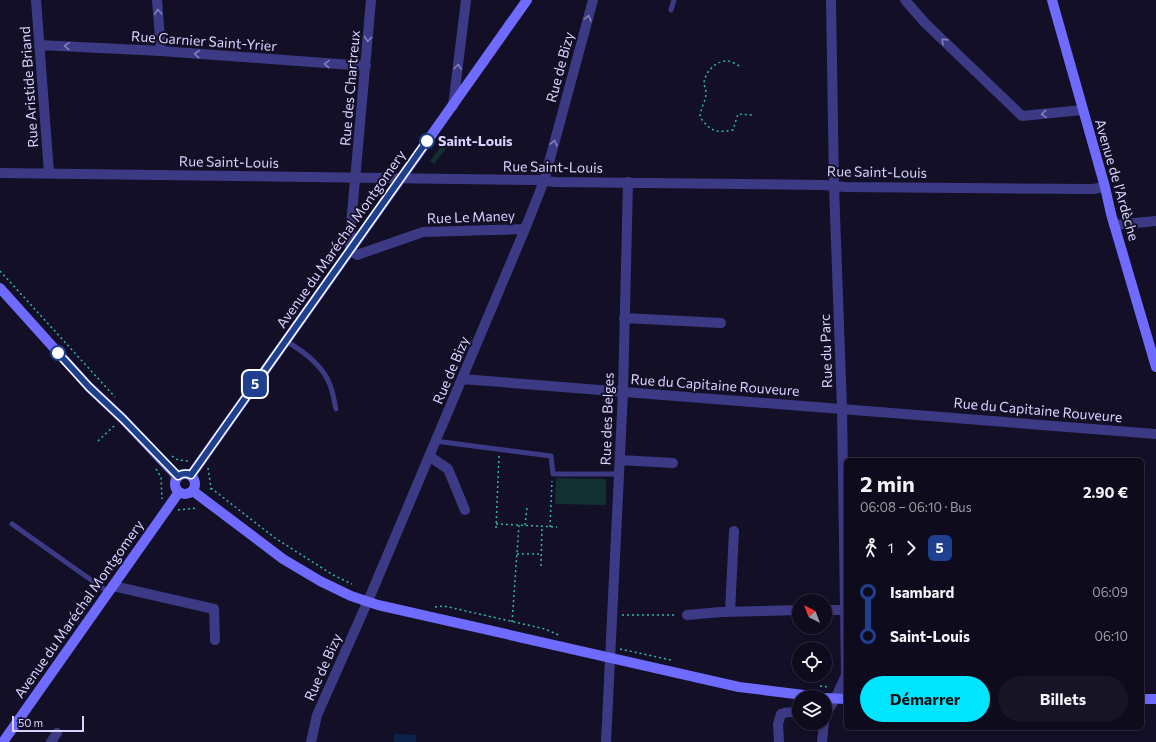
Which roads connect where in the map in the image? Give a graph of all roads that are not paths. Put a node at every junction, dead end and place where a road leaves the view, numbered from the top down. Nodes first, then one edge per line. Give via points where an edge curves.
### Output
1 (36, 0) edge
2 (157, 0) edge
3 (371, 0) edge
4 (466, 0) edge
5 (528, 0) edge
6 (592, 0) edge
7 (674, 0) edge
8 (831, 0) edge
9 (905, 0) edge
10 (1052, 0) edge
11 (671, 10) dead end
12 (39, 45) junction
13 (161, 51) junction
14 (366, 66) junction
15 (453, 106) junction
16 (1082, 110) junction
17 (0, 173) edge
18 (49, 173) junction
19 (356, 177) junction
20 (402, 178) junction
21 (544, 181) junction
22 (628, 182) junction
23 (834, 186) junction
24 (1105, 187) junction
25 (1156, 221) edge
26 (1114, 225) junction
27 (525, 229) junction
28 (350, 250) junction
29 (0, 288) edge
30 (624, 318) junction
31 (720, 323) dead end
32 (286, 340) junction
33 (1156, 367) edge
34 (462, 378) junction
35 (623, 392) junction
36 (336, 409) dead end
37 (842, 409) junction
38 (1156, 434) edge
39 (435, 441) junction
40 (429, 456) junction
41 (620, 460) junction
42 (673, 463) dead end
43 (619, 474) junction
44 (191, 475) junction
45 (178, 476) junction
46 (193, 491) junction
47 (179, 492) junction
48 (465, 510) dead end
49 (12, 524) dead end
50 (734, 531) dead end
51 (844, 543) edge
52 (111, 589) junction
53 (367, 601) junction
54 (792, 610) edge
55 (832, 610) edge
56 (844, 610) edge
57 (730, 612) junction
58 (687, 615) road end
59 (214, 640) dead end
60 (609, 657) junction
61 (844, 678) edge
62 (792, 694) edge
63 (832, 695) edge
64 (832, 698) edge
65 (844, 699) edge
66 (1144, 699) edge
67 (1156, 699) edge
68 (792, 712) edge
69 (823, 730) edge
70 (57, 733) dead end
71 (3, 742) edge
72 (51, 742) edge
73 (311, 742) edge
74 (606, 742) edge
75 (779, 742) edge
76 (822, 742) edge

1 - 12 street, Rue Aristide Briand
13 -> 2 street
3 -> 14 street, Rue des Chartreux
15 -> 4 street
5 - 15 main road, Avenue du Maréchal Montgomery
21 -> 6 street, Rue de Bizy
7 - 11 lane
8 - 23 street, Rue du Parc
16 -> 9 street via 1022,116 925,23
10 - 16 main road, Avenue de l'Ardèche
13 -> 12 street, Rue Garnier Saint-Yrier
12 - 18 street, Rue Aristide Briand
14 -> 13 street, Rue Garnier Saint-Yrier
14 - 19 street, Rue des Chartreux
15 - 20 main road, Avenue du Maréchal Montgomery
16 - 24 main road, Avenue de l'Ardèche
17 - 18 street, Rue Saint-Louis
18 - 19 street, Rue Saint-Louis
19 - 20 street, Rue Saint-Louis
19 - 28 street, Rue des Chartreux
20 - 21 street, Rue Saint-Louis
20 - 28 main road, Avenue du Maréchal Montgomery
21 - 22 street, Rue Saint-Louis
21 - 27 street, Rue de Bizy
22 - 23 street, Rue Saint-Louis
22 - 30 street, Rue des Belges
23 - 24 street, Rue Saint-Louis via 1093,189
23 - 37 street, Rue du Parc
24 - 26 main road, Avenue de l'Ardèche
25 - 26 street
26 - 33 main road, Avenue de l'Ardèche
27 - 28 street, Rue Le Maney via 423,232 357,255
27 - 34 street, Rue de Bizy
28 - 32 main road, Avenue du Maréchal Montgomery
29 - 45 main road via 89,387
30 - 31 street
30 - 35 street, Rue des Belges
32 - 36 lane via 312,359 323,372 330,384
32 - 44 main road, Avenue du Maréchal Montgomery
34 - 35 street, Rue du Capitaine Rouveure
34 - 39 street, Rue de Bizy
35 - 37 street, Rue du Capitaine Rouveure
35 - 41 street, Rue des Belges
37 - 38 street, Rue du Capitaine Rouveure
37 - 51 street, Rue du Parc
39 - 40 street, Rue de Bizy
39 - 43 lane via 551,456 553,474
40 - 48 street via 448,469
40 - 53 street, Rue de Bizy
41 - 42 street
41 - 43 street, Rue des Belges
43 - 60 street, Rue des Belges
44 - 45 main road via 186,473
44 - 46 main road via 196,482
45 - 47 main road via 174,484
46 - 47 main road via 188,494
46 - 53 main road via 283,559 320,581
47 - 52 main road, Avenue du Maréchal Montgomery
49 - 52 lane
50 - 57 street
52 - 59 street via 214,609
52 - 71 main road, Avenue du Maréchal Montgomery
53 - 60 main road
53 - 73 street, Rue de Bizy via 317,715
54 - 57 street
55 - 56 street
57 - 58 street
60 - 62 main road via 739,687
60 - 74 street, Rue des Belges
61 - 63 street, Rue du Parc
64 - 65 main road
66 - 67 main road
68 - 75 street via 781,714 778,724
69 - 76 street
70 - 72 street

